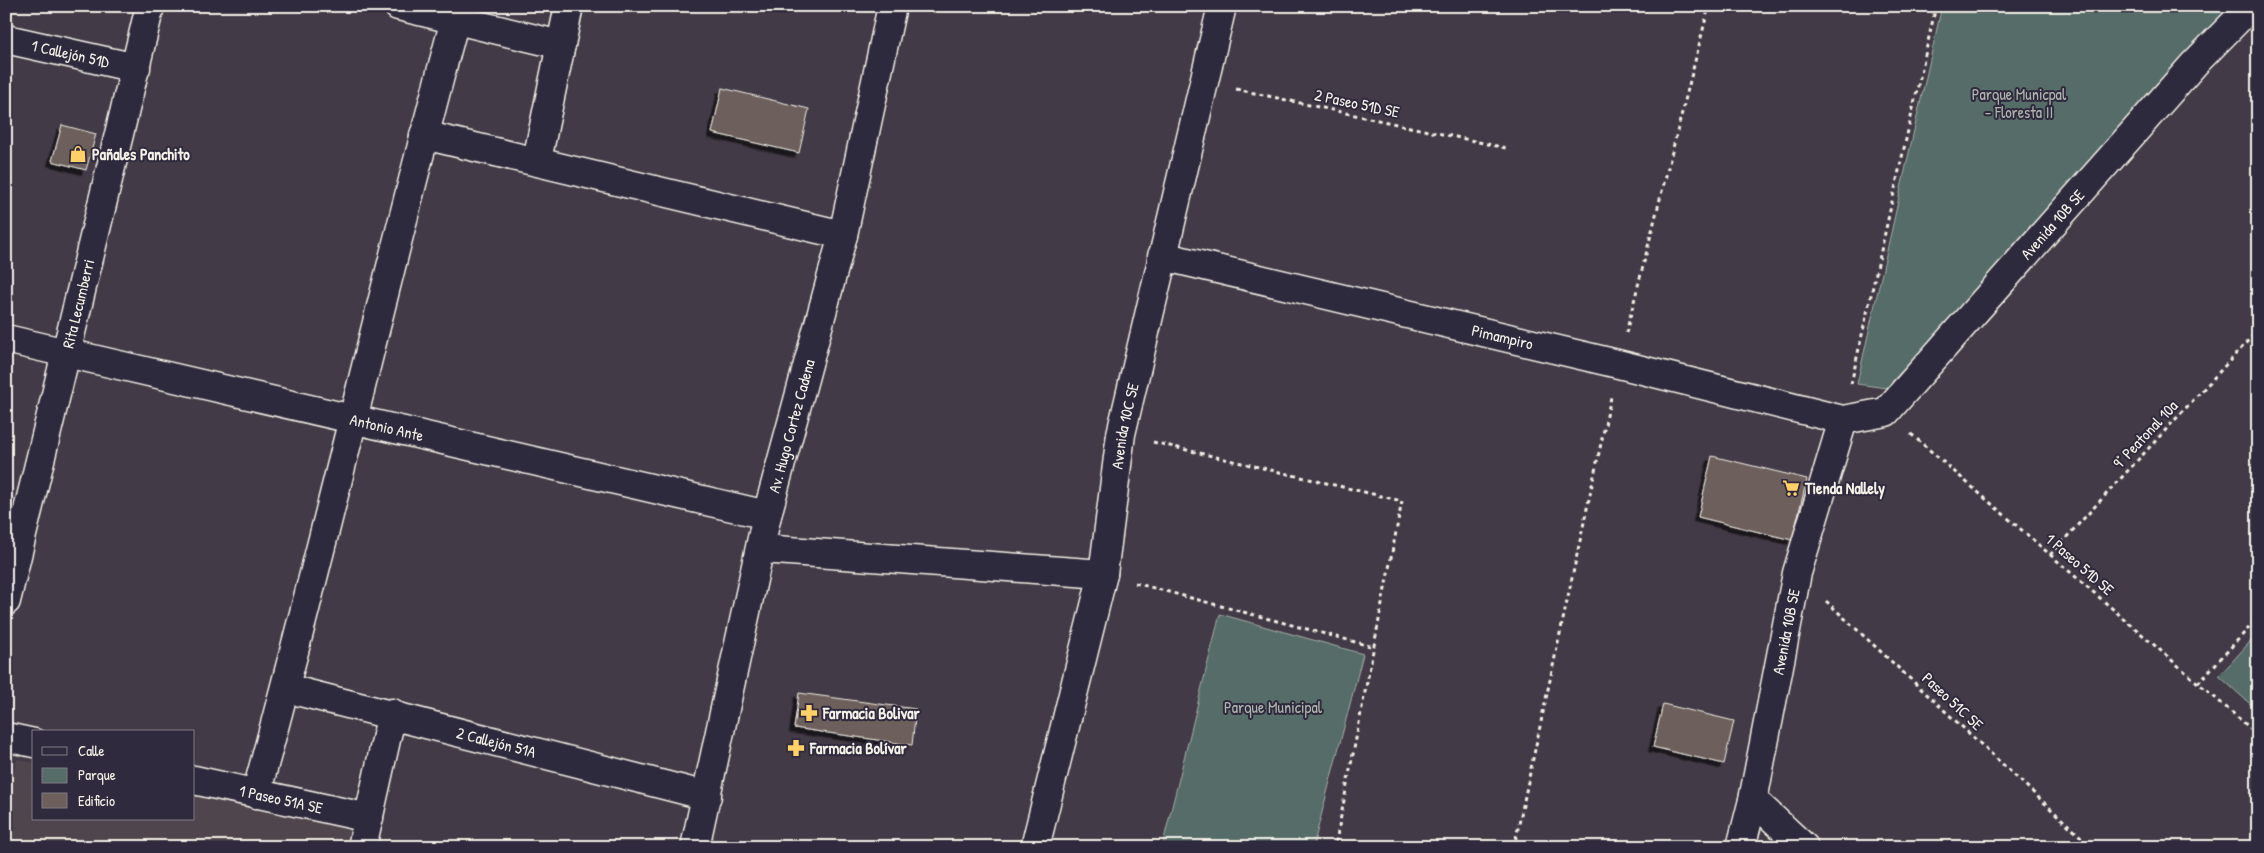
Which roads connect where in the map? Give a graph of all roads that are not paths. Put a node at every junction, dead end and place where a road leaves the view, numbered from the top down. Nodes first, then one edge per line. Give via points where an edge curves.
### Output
1 (150, 6) edge
2 (398, 6) edge
3 (570, 6) edge
4 (892, 6) edge
5 (2251, 6) edge
6 (1215, 7) edge
7 (455, 20) junction
8 (6, 39) edge
9 (560, 45) junction
10 (136, 68) junction
11 (424, 135) junction
12 (536, 160) junction
13 (843, 235) junction
14 (1162, 256) junction
15 (6, 339) edge
16 (66, 354) junction
17 (351, 420) junction
18 (1843, 420) junction
19 (767, 516) junction
20 (762, 549) junction
21 (1103, 574) junction
22 (6, 601) edge
23 (286, 688) junction
24 (392, 713) junction
25 (6, 737) edge
26 (32, 744) edge
27 (195, 780) edge
28 (256, 794) junction
29 (707, 796) junction
30 (1753, 800) junction
31 (369, 818) junction
32 (362, 847) edge
33 (695, 847) edge
34 (1034, 847) edge
35 (1741, 847) edge
36 (1804, 847) edge

1 - 10 street, Rita Lecumberri
2 - 7 street
3 - 9 street
4 - 13 street, Av. Hugo Cortez Cadena
5 - 18 street, Avenida 10B SE via 2194,64 1886,412
6 - 14 street, Avenida 10C SE via 1204,82
7 - 9 street
7 - 11 street
8 - 10 street, 1 Callejón 51D
9 - 12 street
10 - 16 street, Rita Lecumberri
11 - 12 street
11 - 17 street
12 - 13 street
13 - 19 street, Av. Hugo Cortez Cadena
14 - 18 street, Pimampiro
14 - 21 street, Avenida 10C SE via 1121,434
15 - 16 street, Antonio Ante
16 - 17 street, Antonio Ante
16 - 22 street, Rita Lecumberri
17 - 19 street, Antonio Ante
17 - 23 street
18 - 30 street, Avenida 10B SE via 1797,574
19 - 20 street, Av. Hugo Cortez Cadena
20 - 21 street
20 - 29 street, Av. Hugo Cortez Cadena
21 - 34 street, Avenida 10C SE
23 - 24 street, 2 Callejón 51A
23 - 28 street
24 - 29 street, 2 Callejón 51A
24 - 31 street
25 - 26 street
27 - 28 street, 1 Paseo 51A SE
28 - 31 street, 1 Paseo 51A SE
29 - 33 street, Av. Hugo Cortez Cadena
30 - 35 street, Avenida 10B SE
30 - 36 street
31 - 32 street

